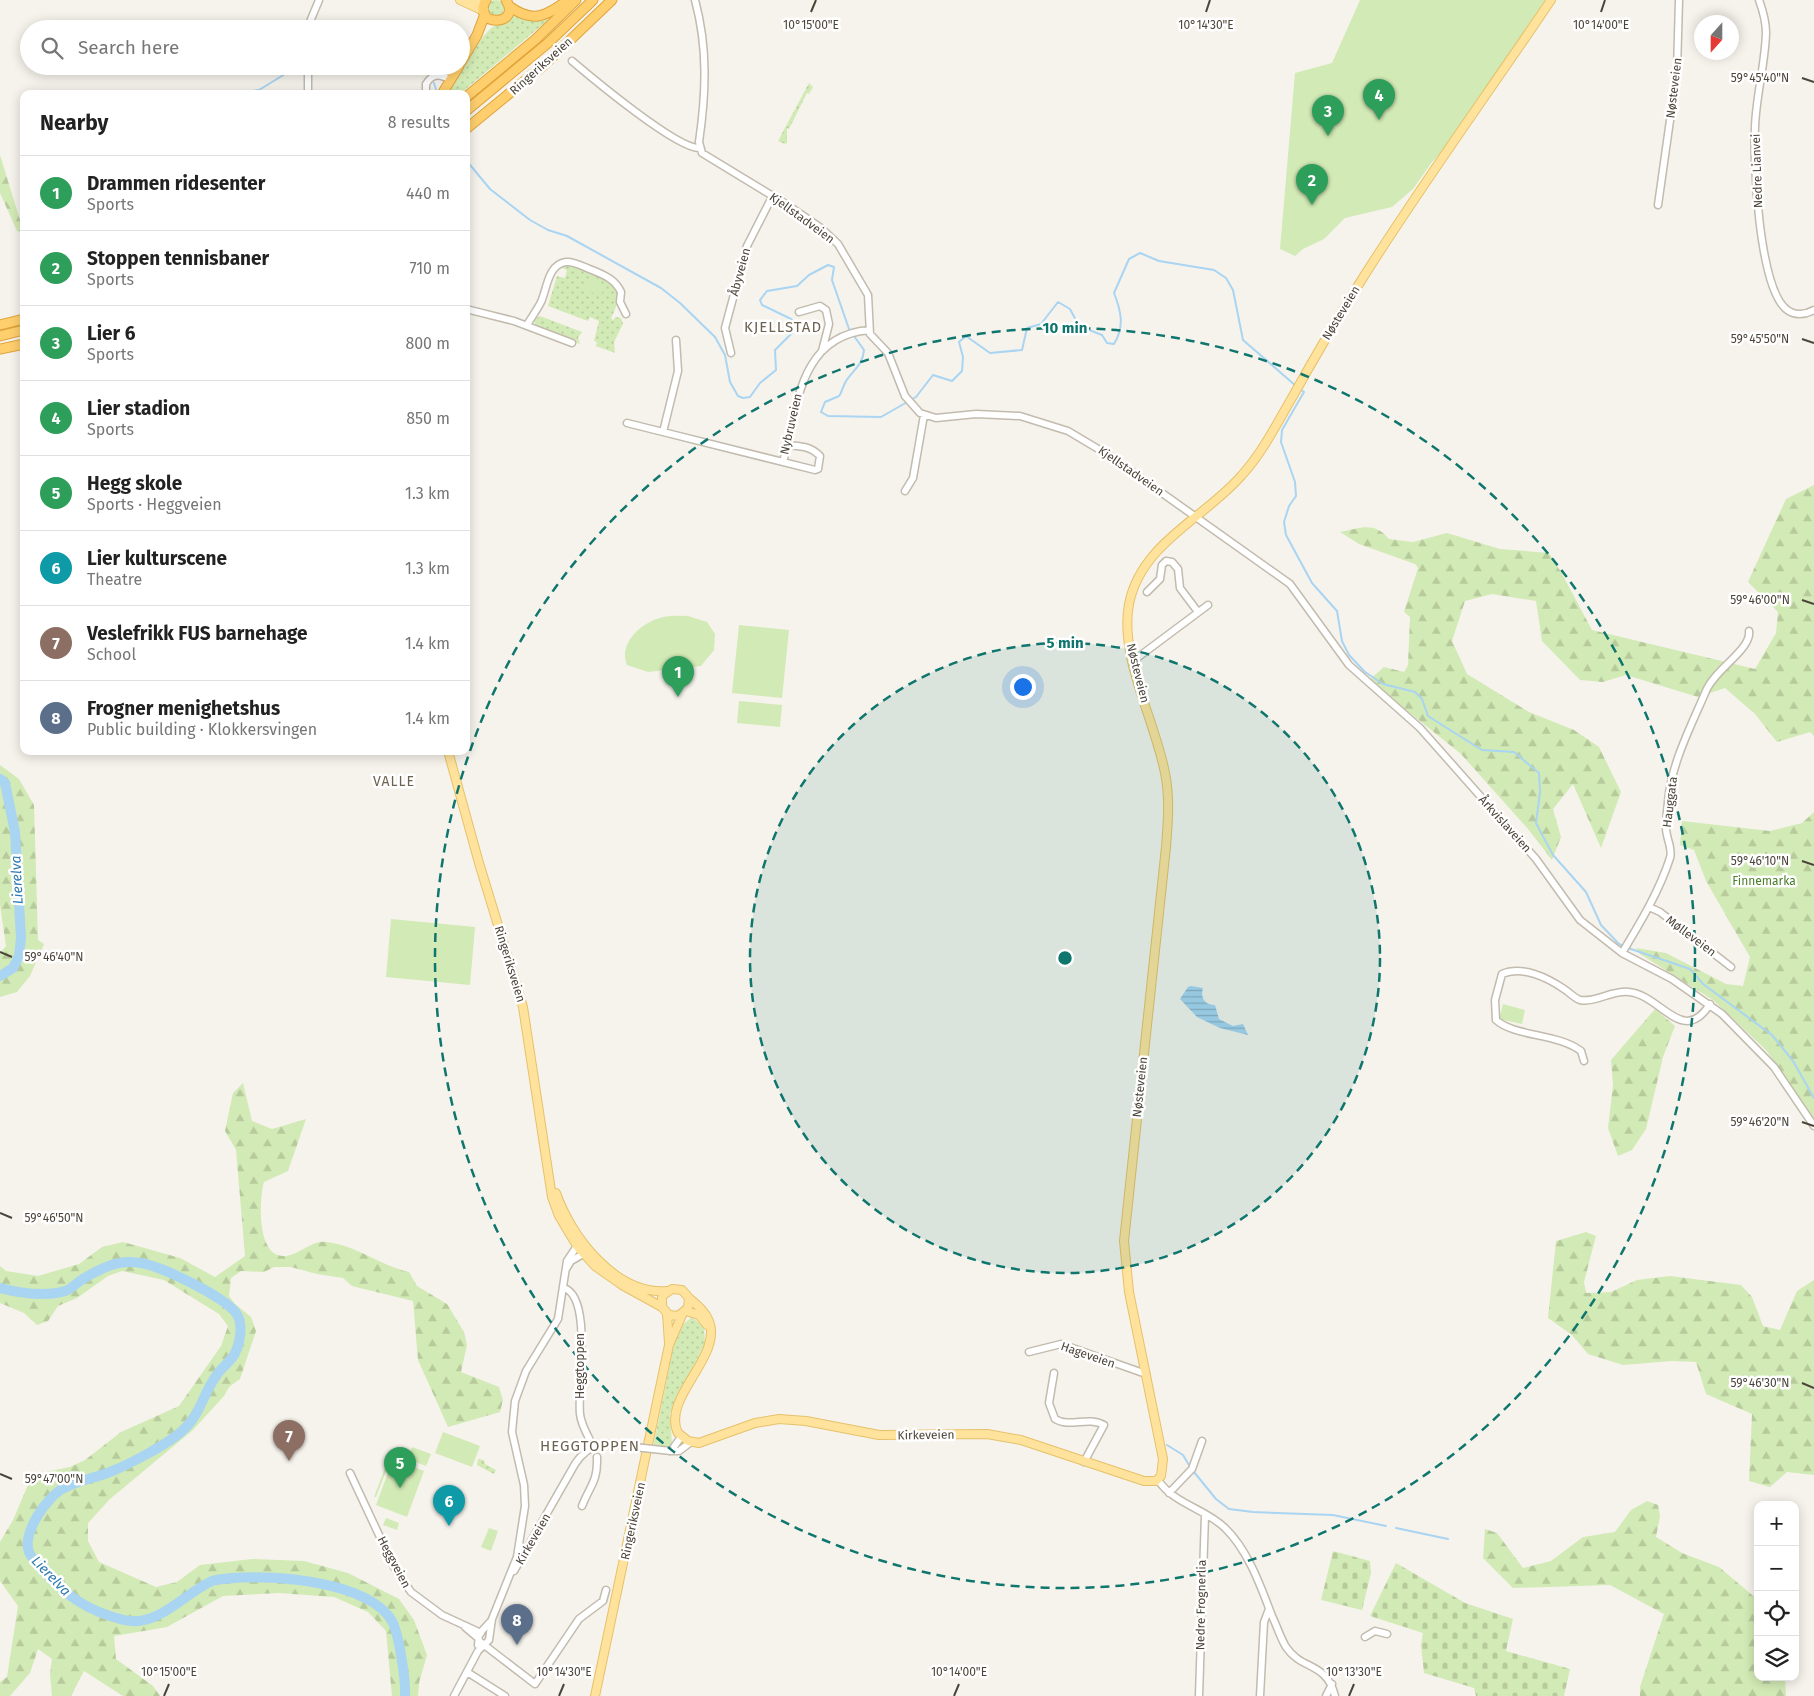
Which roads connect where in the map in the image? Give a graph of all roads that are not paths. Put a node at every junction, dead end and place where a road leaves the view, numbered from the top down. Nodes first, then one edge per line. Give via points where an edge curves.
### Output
1 (319, 0) edge
2 (461, 0) edge
3 (486, 0) edge
4 (568, 0) edge
5 (576, 0) edge
6 (593, 0) edge
7 (612, 0) edge
8 (695, 0) edge
9 (1551, 0) edge
10 (1678, 0) edge
11 (1759, 0) edge
12 (508, 3) edge
13 (484, 13) junction
14 (311, 20) edge
15 (493, 21) junction
16 (477, 35) junction
17 (470, 47) edge
18 (572, 61) dead end
19 (308, 75) edge
20 (441, 75) edge
21 (441, 75) edge
22 (454, 75) edge
23 (451, 80) junction
24 (308, 90) edge
25 (426, 90) edge
26 (445, 90) edge
27 (470, 94) edge
28 (470, 108) edge
29 (470, 126) edge
30 (700, 148) junction
31 (773, 196) junction
32 (1658, 205) dead end
33 (470, 310) edge
34 (1814, 310) edge
35 (799, 312) dead end
36 (626, 314) dead end
37 (20, 319) edge
38 (0, 325) edge
39 (527, 325) junction
40 (869, 330) junction
41 (20, 331) edge
42 (0, 336) edge
43 (676, 340) dead end
44 (572, 343) dead end
45 (20, 345) edge
46 (0, 349) edge
47 (822, 351) junction
48 (731, 353) dead end
49 (924, 415) junction
50 (626, 424) dead end
51 (663, 432) junction
52 (787, 445) junction
53 (783, 462) junction
54 (905, 491) dead end
55 (1196, 517) junction
56 (1147, 592) dead end
57 (1208, 605) dead end
58 (1198, 612) junction
59 (1749, 632) dead end
60 (1133, 661) junction
61 (449, 755) edge
62 (1649, 907) junction
63 (1624, 950) junction
64 (1731, 967) dead end
65 (1710, 1004) junction
66 (1584, 1061) dead end
67 (1814, 1126) edge
68 (582, 1248) junction
69 (566, 1269) junction
70 (564, 1288) junction
71 (667, 1291) junction
72 (689, 1298) junction
73 (662, 1307) junction
74 (684, 1313) junction
75 (667, 1314) junction
76 (709, 1329) junction
77 (669, 1345) junction
78 (1029, 1352) dead end
79 (1054, 1373) dead end
80 (1146, 1374) junction
81 (681, 1437) junction
82 (1202, 1441) dead end
83 (691, 1442) junction
84 (593, 1446) junction
85 (671, 1451) junction
86 (597, 1457) dead end
87 (1084, 1462) junction
88 (350, 1473) dead end
89 (1160, 1477) junction
90 (1169, 1493) junction
91 (582, 1506) dead end
92 (1205, 1515) junction
93 (512, 1574) junction
94 (606, 1590) dead end
95 (1270, 1609) junction
96 (1387, 1634) dead end
97 (1365, 1637) dead end
98 (483, 1638) junction
99 (467, 1672) junction
100 (1332, 1684) junction
101 (454, 1696) edge
102 (505, 1696) edge
103 (595, 1696) edge
104 (1199, 1696) edge
105 (1260, 1696) edge
106 (1326, 1696) edge
107 (1335, 1696) edge

1 - 14 street
2 - 3 main road
2 - 13 main road
3 - 13 highway
4 - 12 highway via 537,17 522,14
5 - 27 highway via 536,39
6 - 28 highway via 548,43
7 - 29 highway, Ringeriksveien via 534,74
8 - 30 street via 706,74
9 - 55 main road, Nøsteveien via 1367,271 1248,469
10 - 32 street, Nøsteveien via 1677,70
11 - 34 street, Nedre Lianvei via 1766,30 1754,140 1760,228 1781,304 1796,314
12 - 15 highway via 506,17
13 - 15 highway
13 - 16 highway
15 - 16 highway
16 - 17 highway
18 - 30 street, Kjellstadveien via 640,114 689,146
19 - 24 street
20 - 23 street
21 - 25 street via 433,76 426,84
22 - 23 highway
23 - 26 highway
30 - 31 street, Kjellstadveien via 708,158
31 - 40 street, Kjellstadveien via 821,228 842,250 868,295
31 - 48 street, Åbyveien via 747,246 725,328
33 - 39 street
35 - 47 street via 820,306 826,310 829,324
36 - 39 street via 620,302 621,292 614,282 602,274 566,262 551,272 541,302
37 - 38 highway
39 - 44 street
40 - 47 street, Nybruveien via 844,336
40 - 49 street via 888,352 908,401
41 - 42 highway
43 - 51 street via 678,371
45 - 46 highway
47 - 52 street, Nybruveien via 800,386
49 - 54 street via 913,478
49 - 55 street, Kjellstadveien via 936,418 1013,415 1055,425 1087,440
50 - 51 street, Nybruveien
51 - 53 street, Nybruveien
52 - 53 street, Nybruveien
52 - 53 street via 812,449 820,456 819,466 815,470
55 - 60 main road, Nøsteveien via 1162,546 1146,564 1136,583 1128,616
55 - 63 street, Årkvislaveien via 1290,584 1349,665 1420,728 1536,859 1580,920
56 - 58 street via 1160,579 1162,565 1166,561 1172,562 1179,572 1180,588
57 - 58 street
58 - 60 street
59 - 62 street, Hauggata via 1750,638 1745,646 1720,669 1708,686 1676,767 1670,787 1666,829 1671,855
60 - 80 main road, Nøsteveien via 1163,762 1168,809 1124,1241 1127,1279
61 - 68 main road, Ringeriksveien via 523,1007 550,1182
62 - 63 street, Hauggata
62 - 64 street, Mølleveien
63 - 65 street, Årkvislaveien
65 - 66 street via 1697,1017 1682,1022 1649,998 1631,992 1579,1000 1554,982 1537,975 1502,974 1495,1000 1496,1020 1563,1042 1581,1051
65 - 67 street, Årkvislaveien via 1768,1059
68 - 69 street
68 - 69 street via 569,1256
68 - 71 main road, Ringeriksveien via 623,1278 651,1290
68 - 73 main road, Ringeriksveien via 614,1280
69 - 70 street
70 - 84 street, Heggtoppen via 574,1297 579,1316 580,1416
70 - 93 street via 558,1319 526,1371 515,1401 512,1432 524,1485 525,1506
71 - 72 main road via 679,1288
71 - 73 main road via 662,1298
72 - 74 main road
72 - 76 main road via 705,1314
73 - 75 main road
74 - 75 main road
74 - 76 main road via 699,1315
74 - 77 main road, Ringeriksveien
75 - 77 main road, Ringeriksveien
76 - 81 main road via 708,1346 675,1414
77 - 103 main road, Ringeriksveien
78 - 80 street, Hageveien via 1061,1344
79 - 87 street via 1049,1403 1054,1419 1064,1423 1092,1421 1104,1425
80 - 89 main road, Nøsteveien via 1163,1459
81 - 83 main road
81 - 85 street
82 - 90 street via 1192,1469
83 - 85 street, Kirkeveien via 679,1451
83 - 87 main road, Kirkeveien via 706,1442 755,1423 791,1420 879,1435 997,1435
84 - 85 street, Kirkeveien, bridge via 607,1443
84 - 93 street, Kirkeveien via 575,1464
86 - 91 street via 597,1479
87 - 89 main road, Kirkeveien via 1144,1482
88 - 98 street, Heggveien via 394,1567 411,1592 428,1606
89 - 90 street
90 - 92 street
92 - 95 street via 1232,1537
92 - 104 street, Nedre Frognerlia
93 - 98 street
94 - 98 street, Heggveien via 603,1601 579,1619 535,1684 493,1653
95 - 100 street via 1289,1651 1318,1669
95 - 105 street via 1264,1622
96 - 97 street via 1375,1632
98 - 99 street
99 - 101 street
99 - 102 street
100 - 106 street
100 - 107 street

